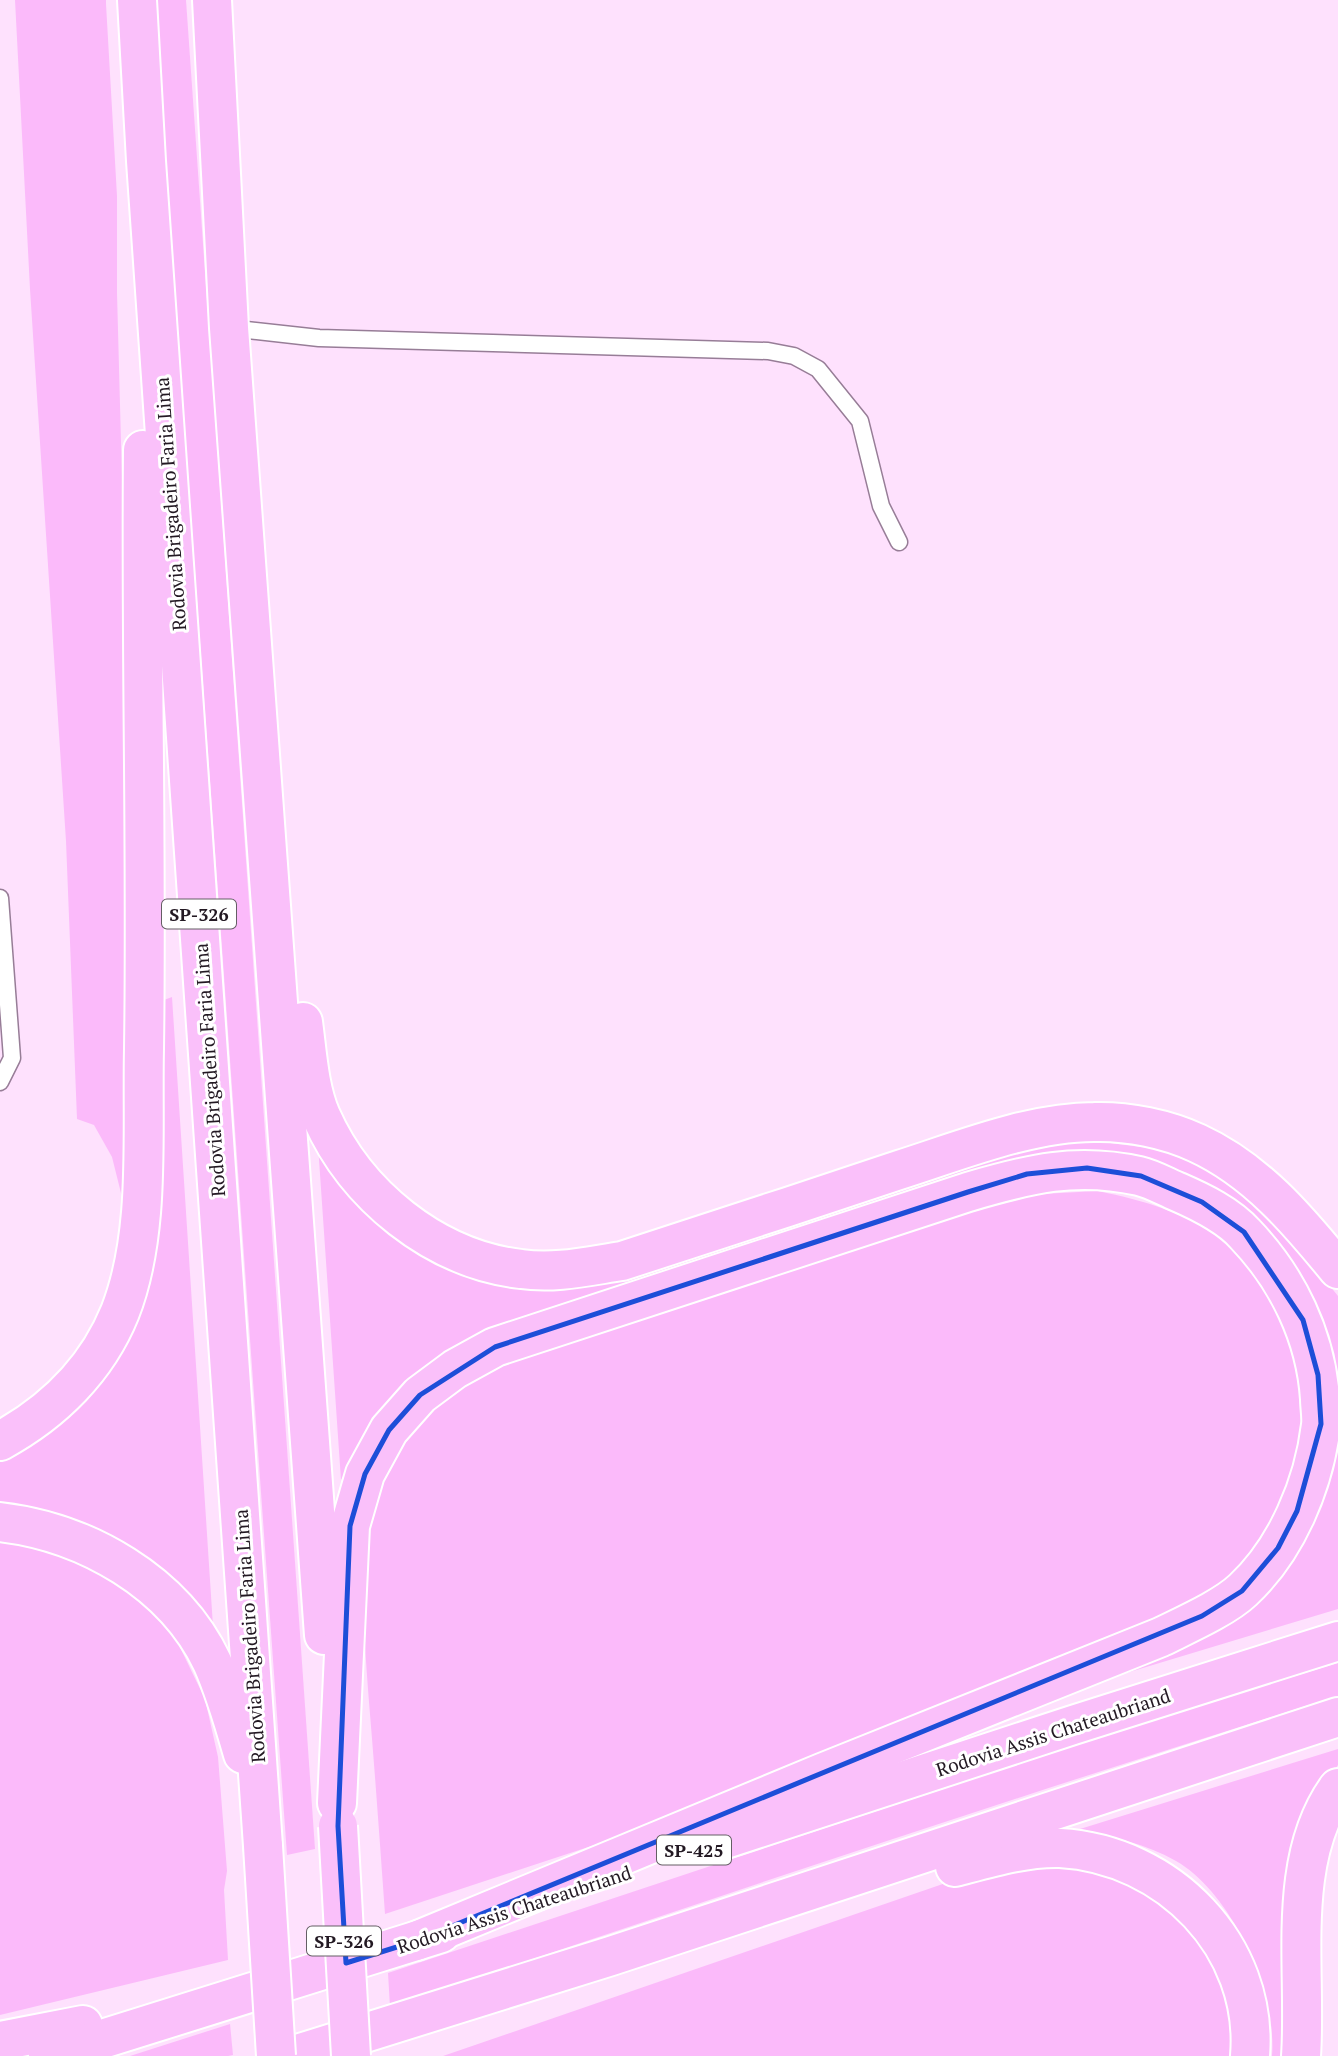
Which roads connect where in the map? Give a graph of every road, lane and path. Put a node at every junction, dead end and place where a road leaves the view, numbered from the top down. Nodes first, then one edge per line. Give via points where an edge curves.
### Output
1 (137, 0) edge
2 (212, 0) edge
3 (146, 161) junction
4 (229, 328) junction
5 (900, 542) dead end
6 (246, 552) junction
7 (0, 898) edge
8 (0, 1082) edge
9 (1338, 1269) edge
10 (0, 1441) edge
11 (0, 1522) edge
12 (1338, 1641) edge
13 (1338, 1717) edge
14 (1338, 1788) edge
15 (337, 1815) junction
16 (263, 1837) junction
17 (416, 1941) junction
18 (611, 1956) junction
19 (240, 1994) junction
20 (0, 2041) edge
21 (48, 2056) edge
22 (276, 2056) edge
23 (291, 2056) edge
24 (351, 2056) edge
25 (1250, 2056) edge
26 (1301, 2056) edge

1 - 3 highway, Rodovia Brigadeiro Faria Lima / SP-326
2 - 4 highway, SP-326
3 - 10 highway via 141,1214 134,1265 120,1311 101,1350 74,1387
3 - 16 highway, Rodovia Brigadeiro Faria Lima / SP-326
4 - 5 lane via 319,338 768,351 794,356 818,369 860,421 881,506
4 - 6 highway, SP-326
6 - 9 highway via 309,1067 320,1115 363,1181 394,1214 431,1240 475,1259 521,1269 566,1270 622,1261 971,1147 1038,1128 1094,1122 1146,1127 1196,1143 1236,1164 1286,1209
6 - 15 highway, SP-326
7 - 8 lane via 12,1058
11 - 16 highway via 43,1531 122,1563 182,1615 212,1661 242,1750
12 - 17 highway, Rodovia Assis Chateaubriand / SP-425
13 - 18 highway
14 - 26 highway via 1328,1801 1309,1853 1301,1924
15 - 17 highway via 350,1526 365,1474 389,1430 420,1395 455,1369 495,1347 1027,1174 1087,1168 1141,1176 1202,1202 1244,1232 1277,1274 1303,1320 1318,1375 1321,1424 1297,1511 1278,1548 1242,1591 1161,1637
15 - 24 highway, SP-326, bridge
16 - 22 highway, SP-326, bridge
17 - 19 highway, Rodovia Assis Chateaubriand / SP-425
18 - 23 highway
18 - 25 highway via 1003,1855 1058,1848 1096,1853 1138,1869 1182,1894 1213,1927 1245,1993
19 - 20 highway
19 - 21 highway, Rodovia Assis Chateaubriand / SP-425

